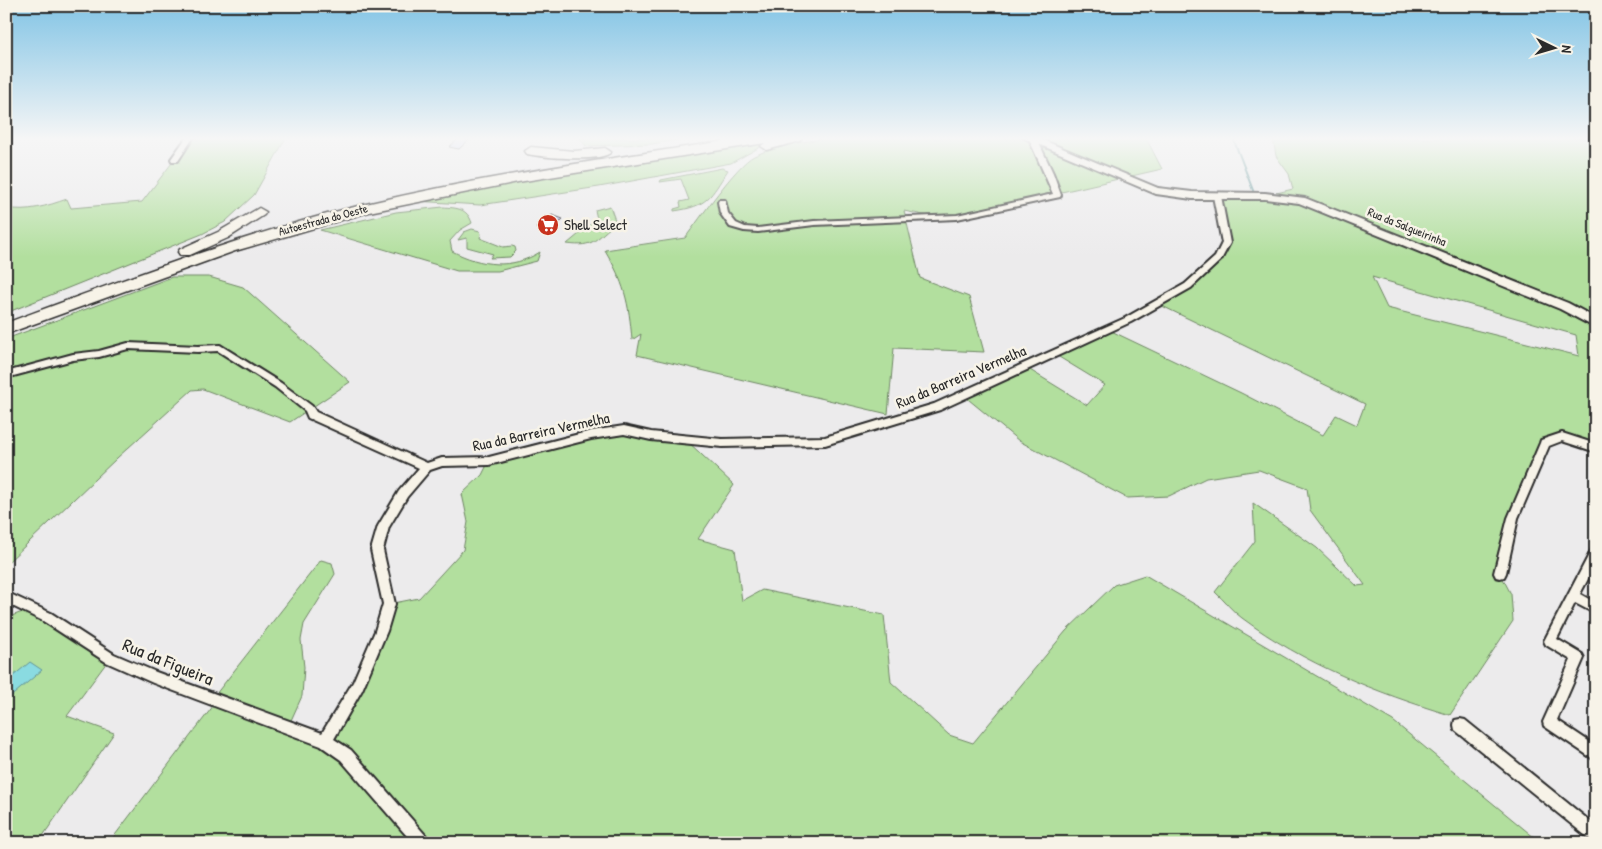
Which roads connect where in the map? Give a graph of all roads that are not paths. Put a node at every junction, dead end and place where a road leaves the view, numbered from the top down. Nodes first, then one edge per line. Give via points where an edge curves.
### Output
1 (482, 178) edge
2 (514, 178) edge
3 (1051, 178) edge
4 (1122, 178) edge
5 (1217, 196) junction
6 (722, 202) dead end
7 (441, 204) dead end
8 (259, 212) dead end
9 (296, 227) junction
10 (131, 274) junction
11 (6, 322) edge
12 (1596, 324) edge
13 (6, 329) edge
14 (6, 375) edge
15 (1596, 448) edge
16 (426, 467) junction
17 (1596, 552) edge
18 (1500, 573) dead end
19 (1573, 596) junction
20 (6, 597) edge
21 (1596, 609) edge
22 (1460, 725) dead end
23 (325, 741) junction
24 (1596, 754) edge
25 (1596, 835) edge
26 (423, 843) edge

1 - 10 highway, Autoestrada do Oeste via 395,195 276,227
2 - 9 highway, Autoestrada do Oeste
3 - 6 street via 1056,196 957,217 744,229 733,225 724,213
4 - 5 street, Rua da Salgueirinha via 1156,192 1177,196
5 - 12 street, Rua da Salgueirinha via 1301,200 1564,306
5 - 16 street, Rua da Barreira Vermelha via 1226,243 1218,258 1188,286 1128,320 901,419 825,441 722,443 624,430 590,435 490,461 442,462
7 - 9 highway
8 - 10 highway via 223,235
9 - 13 highway, Autoestrada do Oeste via 163,270
10 - 11 highway, Autoestrada do Oeste
14 - 16 street via 128,346 220,348 278,385 309,409 312,415
15 - 18 street via 1562,437 1545,442 1513,518
16 - 23 street via 403,494 384,526 377,550 389,604 358,686
17 - 19 street
19 - 21 street
19 - 24 street via 1550,641 1578,658 1549,722
20 - 23 street, Rua da Figueira via 47,617 118,662
22 - 25 street
23 - 26 street, Rua da Figueira via 346,755

